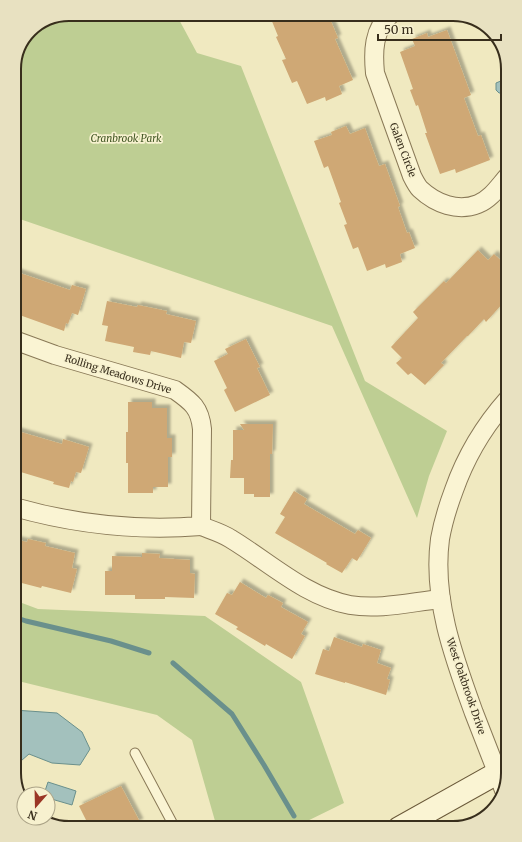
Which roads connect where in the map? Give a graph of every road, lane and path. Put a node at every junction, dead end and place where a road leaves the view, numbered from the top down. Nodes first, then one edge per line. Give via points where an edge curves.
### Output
1 (384, 21) edge
2 (501, 184) edge
3 (21, 343) edge
4 (501, 408) edge
5 (21, 508) edge
6 (201, 526) junction
7 (441, 599) junction
8 (135, 753) dead end
9 (501, 772) edge
10 (501, 778) edge
11 (171, 821) edge
12 (413, 821) edge

1 - 2 street, Galen Circle via 374,43 375,73 412,176 420,189 448,206 464,207 479,204
3 - 6 street, Rolling Meadows Drive via 175,390 189,399 197,409 202,429
4 - 7 street, West Oakbrook Drive via 479,437 460,472 447,509 440,539
5 - 6 street via 114,526
6 - 7 street via 231,539 301,584 334,600 351,605 385,606
7 - 9 street, West Oakbrook Drive via 461,677
8 - 11 lane
10 - 12 main road

